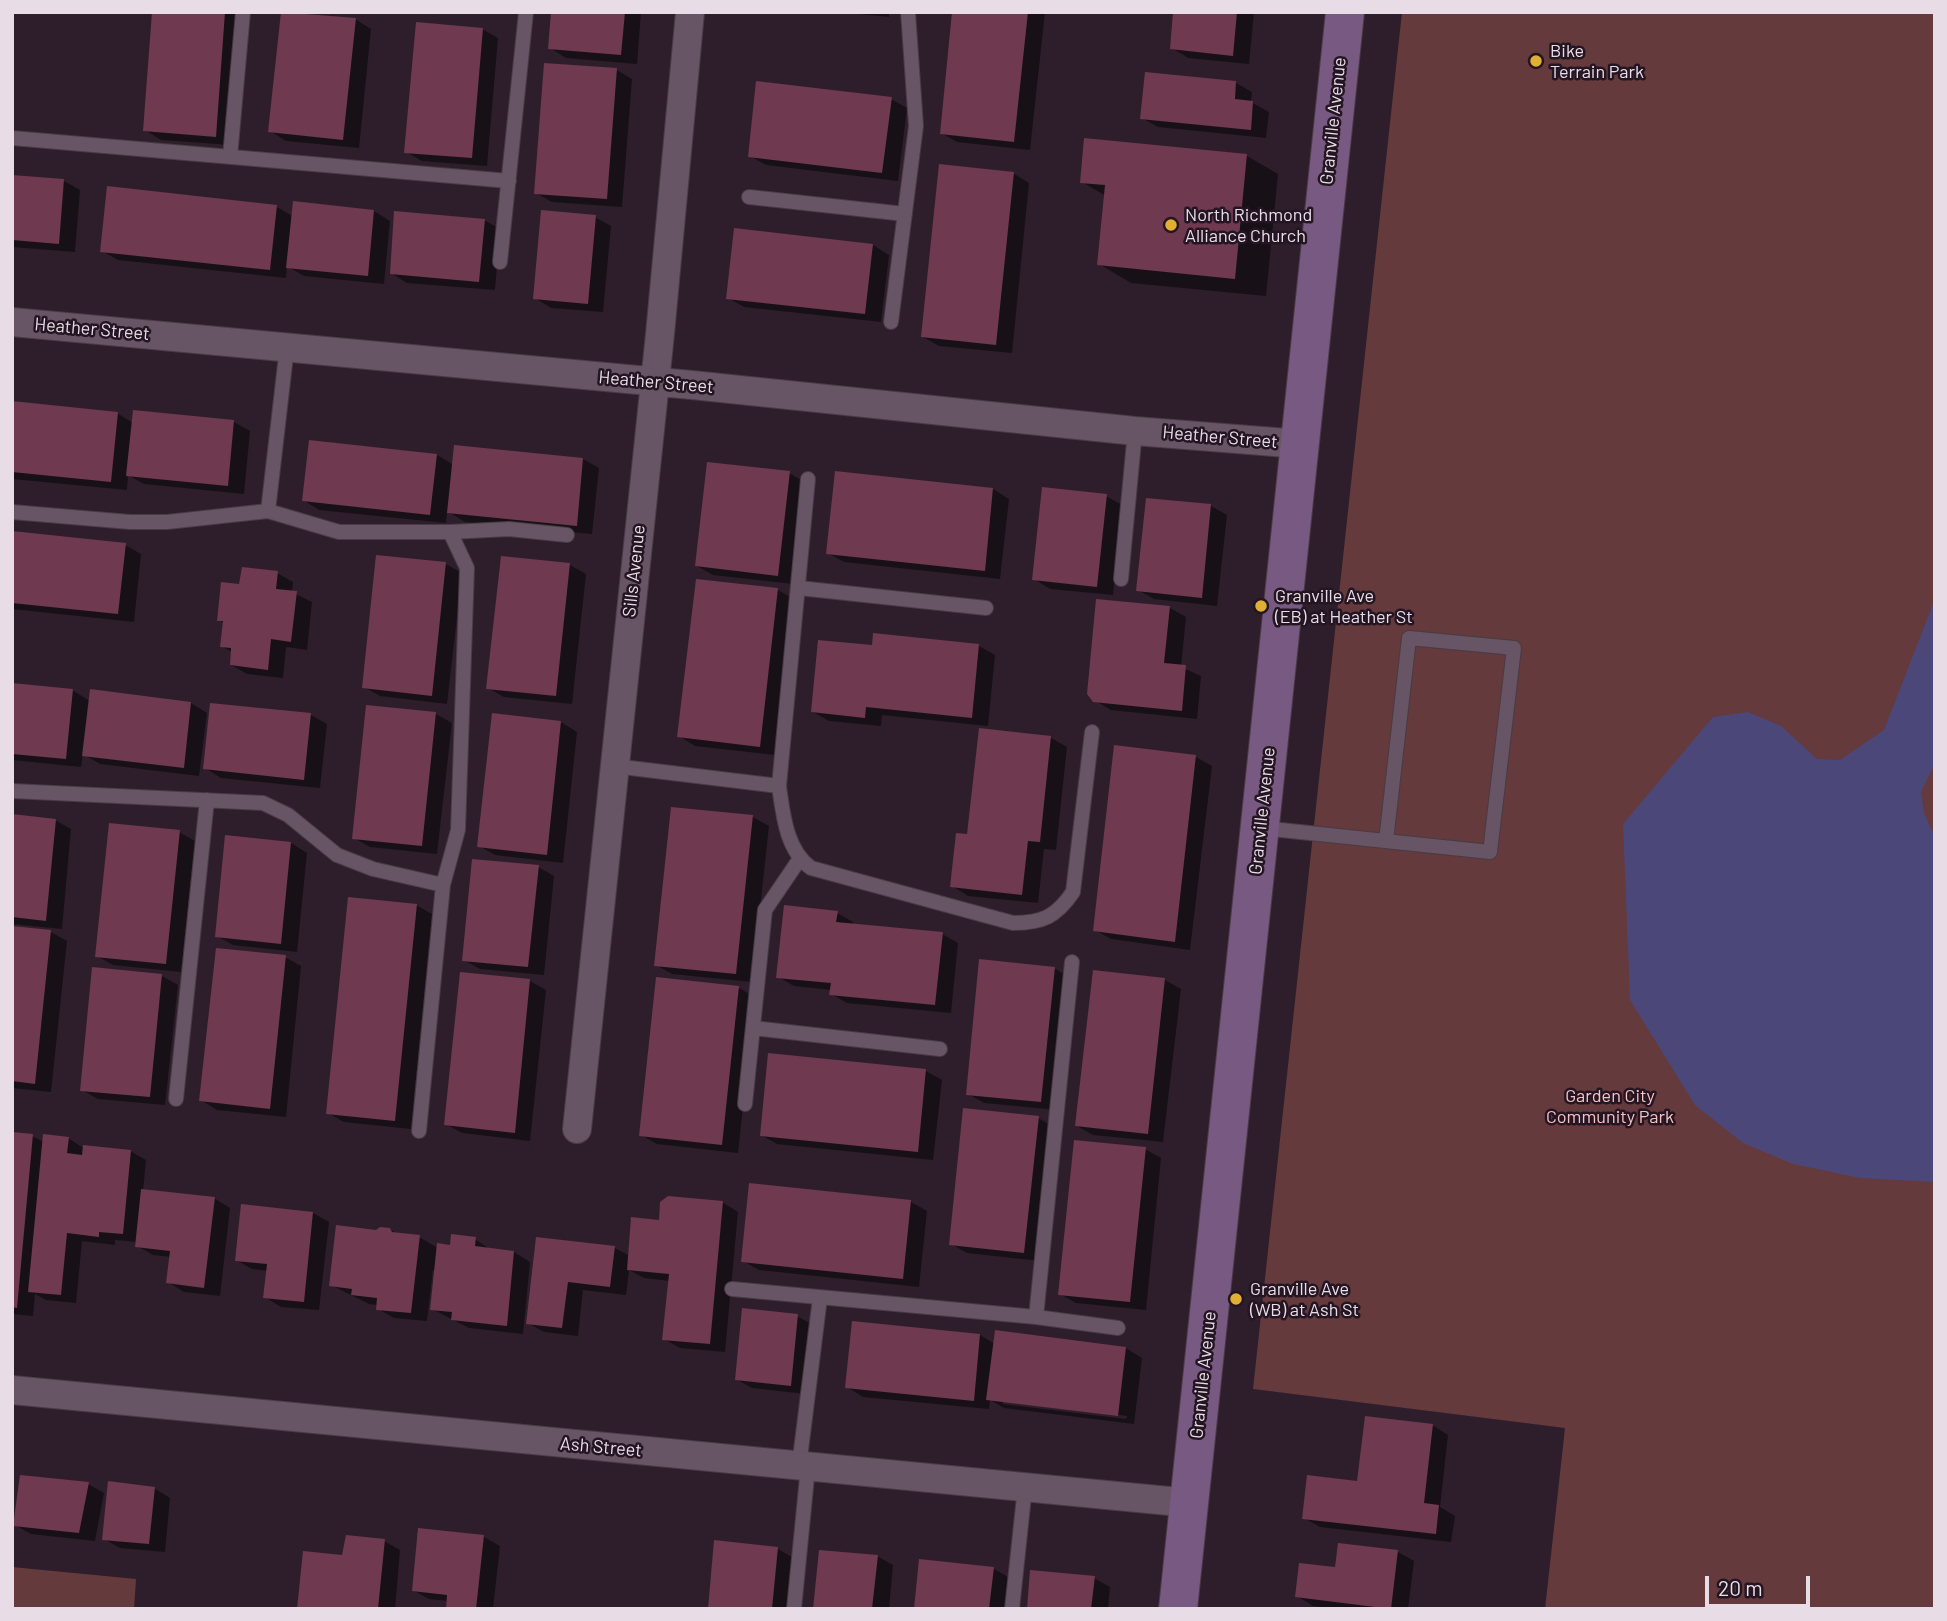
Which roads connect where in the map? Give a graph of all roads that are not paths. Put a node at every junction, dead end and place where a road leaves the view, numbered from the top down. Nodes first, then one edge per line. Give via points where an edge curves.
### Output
1 (243, 12) edge
2 (526, 12) edge
3 (690, 12) edge
4 (908, 12) edge
5 (1345, 12) edge
6 (12, 138) edge
7 (230, 157) junction
8 (509, 181) junction
9 (749, 197) dead end
10 (905, 214) junction
11 (500, 262) dead end
12 (12, 322) edge
13 (891, 322) dead end
14 (287, 347) junction
15 (654, 382) junction
16 (1135, 431) junction
17 (1300, 444) junction
18 (808, 479) dead end
19 (268, 511) junction
20 (12, 512) edge
21 (450, 531) junction
22 (567, 536) dead end
23 (1121, 579) dead end
24 (799, 588) junction
25 (986, 608) dead end
26 (1093, 732) dead end
27 (614, 766) junction
28 (779, 786) junction
29 (12, 791) edge
30 (207, 800) junction
31 (1260, 828) junction
32 (1386, 841) junction
33 (799, 860) junction
34 (443, 885) junction
35 (1072, 962) dead end
36 (753, 1028) junction
37 (940, 1049) dead end
38 (176, 1099) dead end
39 (746, 1104) dead end
40 (577, 1129) dead end
41 (418, 1131) dead end
42 (732, 1289) dead end
43 (820, 1298) junction
44 (1036, 1317) junction
45 (1118, 1328) dead end
46 (12, 1390) edge
47 (804, 1466) junction
48 (1025, 1488) junction
49 (1190, 1503) junction
50 (794, 1609) edge
51 (1012, 1609) edge
52 (1178, 1609) edge

1 - 7 lane
2 - 8 lane
3 - 15 street, Sills Avenue
4 - 10 lane via 916,126
5 - 17 street, Granville Avenue
6 - 7 lane
7 - 8 lane
8 - 11 lane
9 - 10 lane
10 - 13 lane
12 - 14 street, Heather Street
14 - 15 street, Heather Street
14 - 19 lane
15 - 16 street, Heather Street
15 - 27 street, Sills Avenue
16 - 17 street, Heather Street
16 - 23 lane
17 - 31 street, Granville Avenue
18 - 24 lane
19 - 20 lane via 167,522
19 - 21 lane via 339,532
21 - 22 lane via 509,529
21 - 34 lane via 467,568 458,830
24 - 25 lane
24 - 28 lane
26 - 33 lane via 1073,892 1062,907 1036,923 1013,923 811,868
27 - 28 lane
27 - 40 street, Sills Avenue
28 - 33 lane via 785,826
29 - 30 lane
30 - 34 lane via 263,803 288,816 337,855 373,869
30 - 38 lane
31 - 32 lane
31 - 49 street, Granville Avenue
32 - 32 lane via 1490,852 1514,648 1409,638
33 - 36 lane via 765,910
34 - 41 lane
35 - 44 lane
36 - 37 lane
36 - 39 lane
42 - 43 lane
43 - 44 lane
43 - 47 lane
44 - 45 lane
46 - 47 street, Ash Street
47 - 48 street, Ash Street
47 - 50 lane
48 - 49 street, Ash Street
48 - 51 lane
49 - 52 street, Granville Avenue

